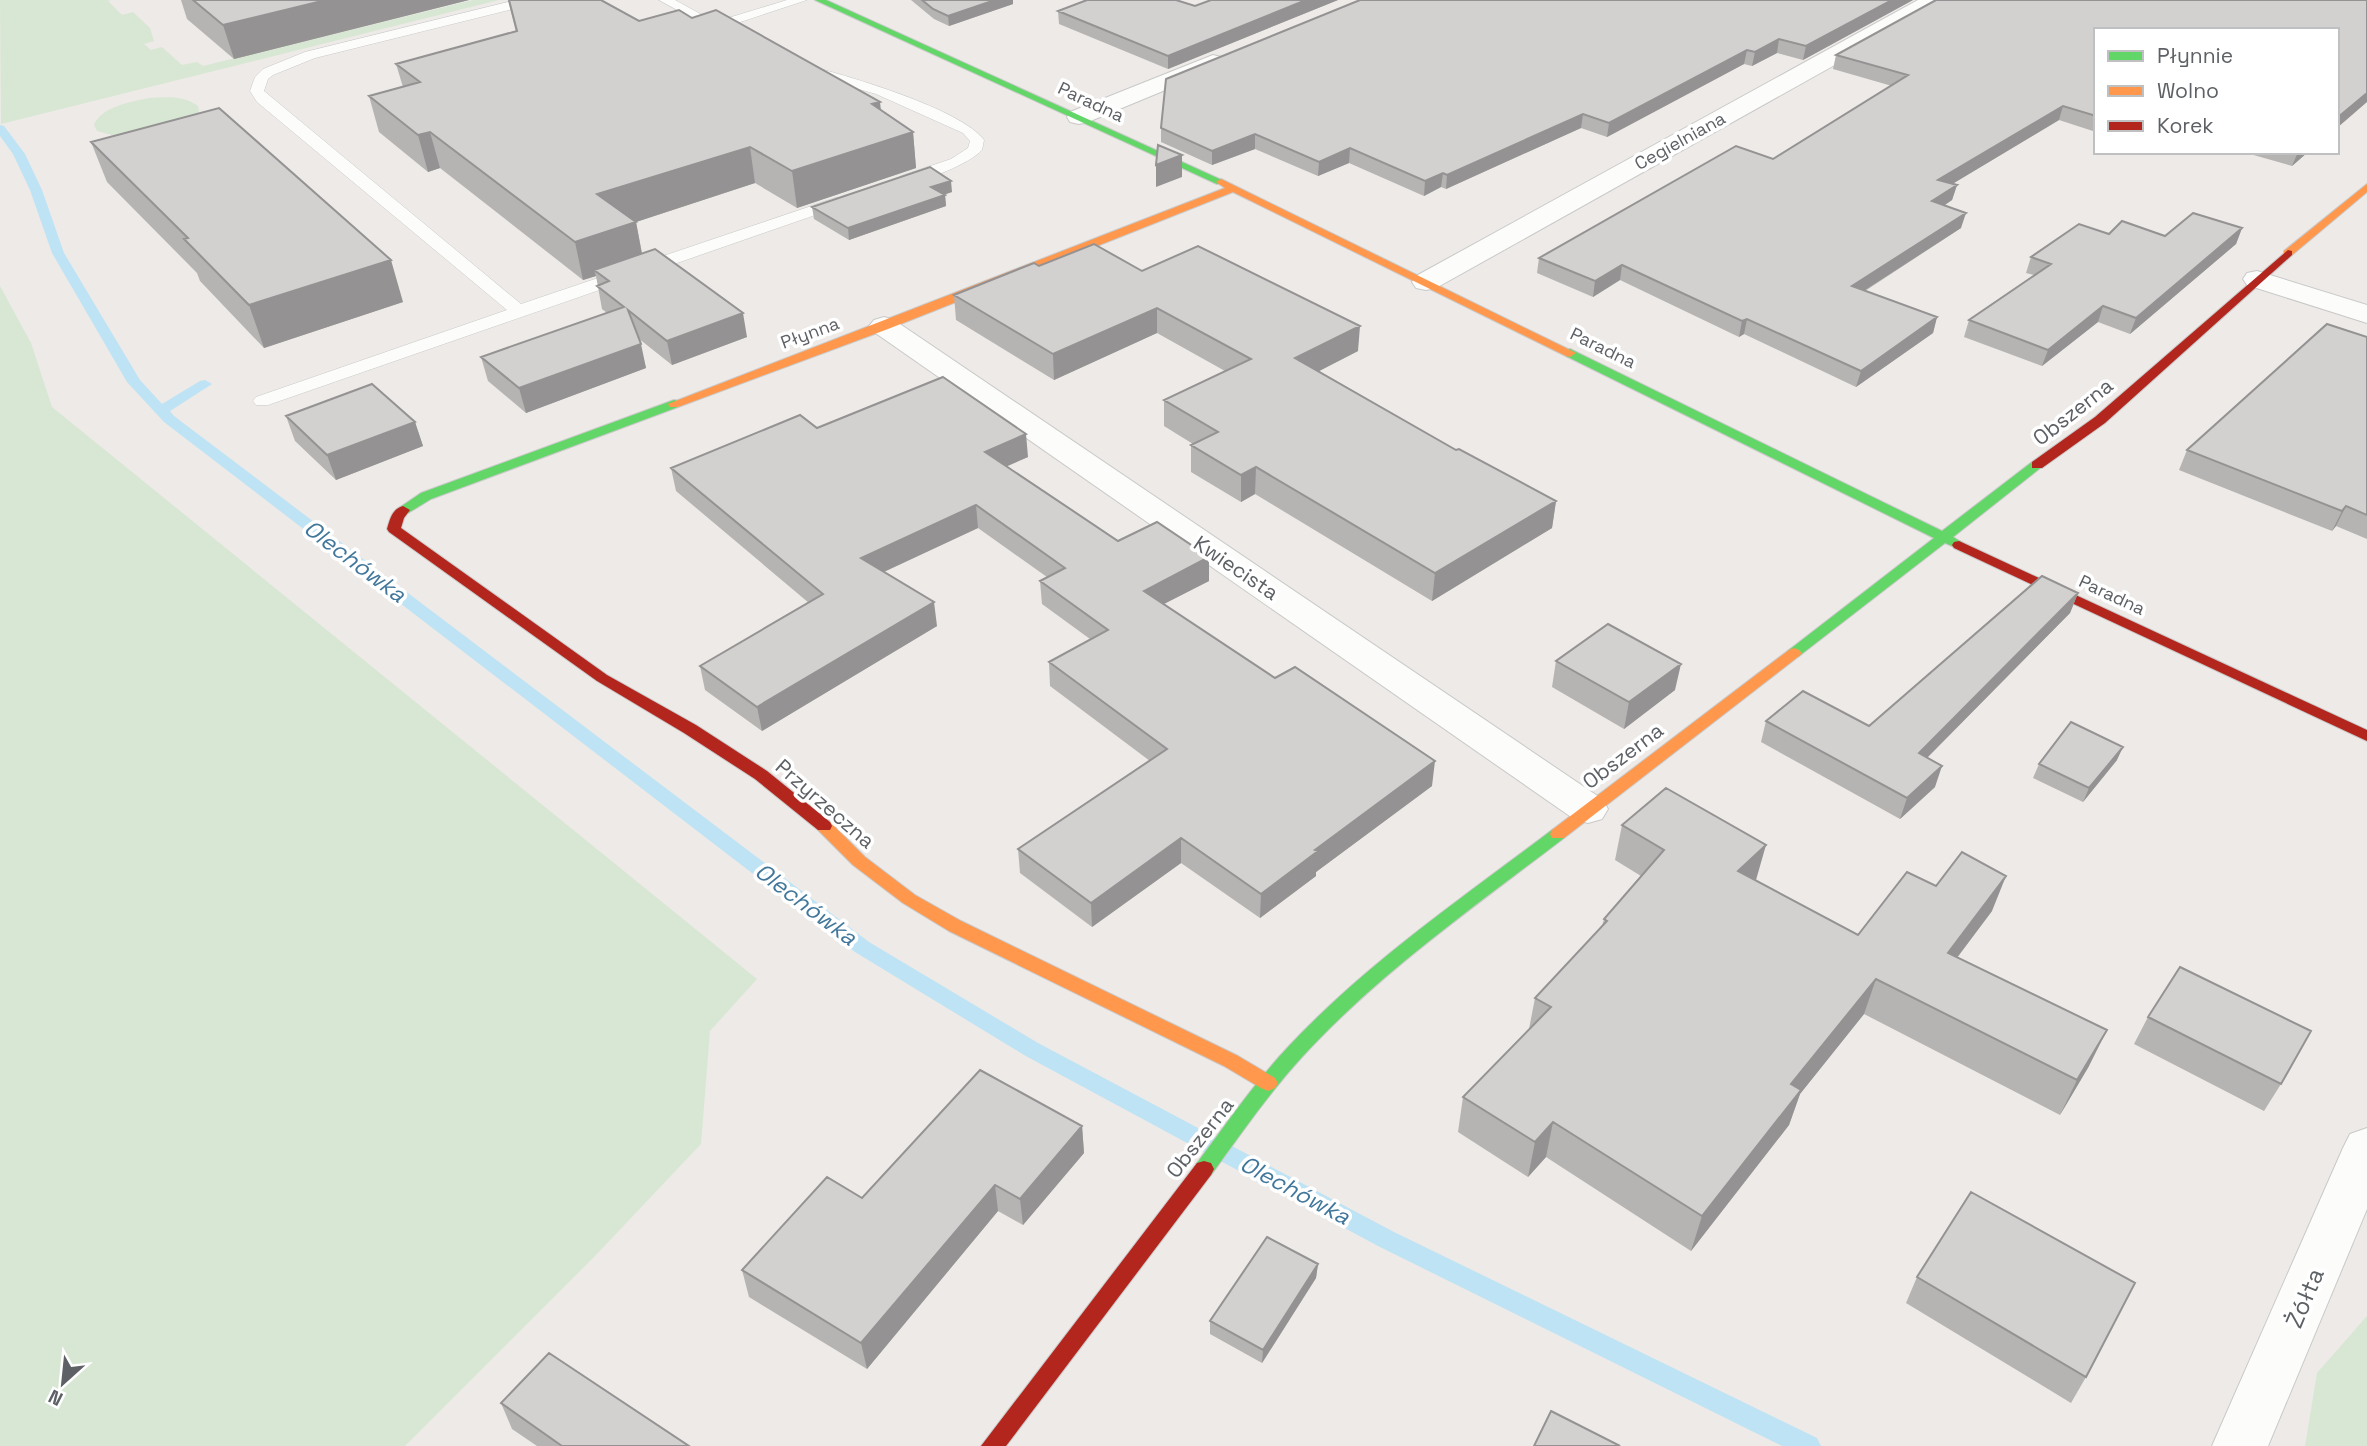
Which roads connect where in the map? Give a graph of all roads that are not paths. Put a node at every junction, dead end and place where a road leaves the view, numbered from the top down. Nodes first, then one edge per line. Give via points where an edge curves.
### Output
1 (532, 0) edge
2 (665, 0) edge
3 (802, 0) edge
4 (819, 0) edge
5 (1934, 0) edge
6 (714, 26) junction
7 (738, 37) edge
8 (1238, 52) edge
9 (798, 65) edge
10 (1079, 117) junction
11 (889, 185) edge
12 (2367, 187) edge
13 (1234, 188) junction
14 (850, 198) edge
15 (2257, 279) junction
16 (1426, 282) junction
17 (519, 312) junction
18 (2367, 314) edge
19 (884, 326) junction
20 (262, 401) dead end
21 (400, 511) joint
22 (1945, 538) junction
23 (2367, 736) edge
24 (1588, 809) junction
25 (1268, 1083) junction
26 (2367, 1148) edge
27 (992, 1446) edge
28 (2240, 1446) edge

1 - 17 lane via 310,55 268,72 257,91
2 - 6 lane
3 - 6 lane
4 - 10 street, Paradna
5 - 16 street, Cegielniana
6 - 7 lane
8 - 10 street
9 - 11 lane via 881,91 968,130 978,140 975,149 956,162
10 - 13 street, Paradna
12 - 15 street, Obszerna
13 - 16 street, Paradna
13 - 19 street, Płynna
14 - 17 lane
15 - 18 street
15 - 22 street, Obszerna via 2100,420
16 - 22 street, Paradna
17 - 20 lane
19 - 21 street, Płynna via 426,496
19 - 24 street, Kwiecista
21 - 25 street, Przyrzeczna via 394,530 601,678 761,775 909,899
22 - 23 street, Paradna
22 - 24 street, Obszerna
24 - 25 street, Obszerna via 1390,963 1330,1016
25 - 27 street, Obszerna
26 - 28 street, Żółta

